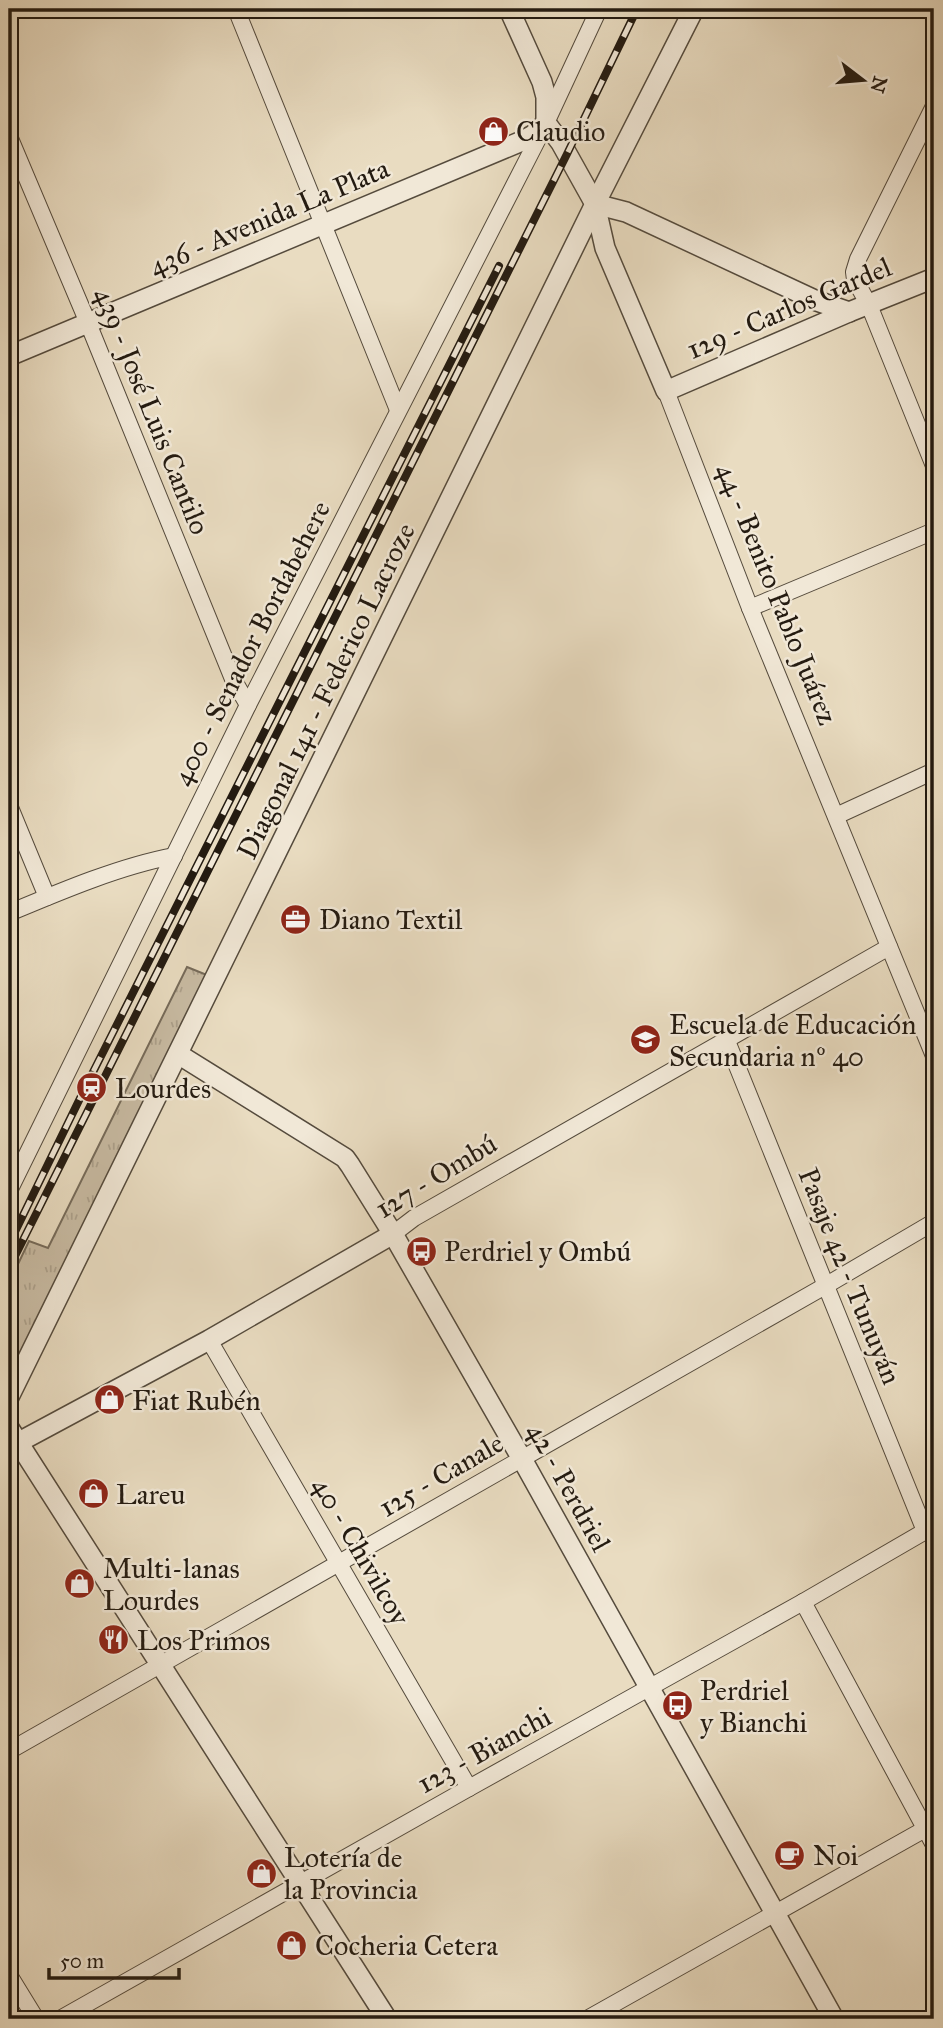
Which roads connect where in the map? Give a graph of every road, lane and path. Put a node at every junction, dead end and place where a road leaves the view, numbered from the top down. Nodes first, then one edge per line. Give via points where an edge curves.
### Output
1 (236, 9) edge
2 (509, 9) edge
3 (599, 9) edge
4 (694, 9) edge
5 (934, 106) edge
6 (546, 123) junction
7 (9, 136) edge
8 (595, 204) junction
9 (324, 225) junction
10 (934, 278) edge
11 (869, 305) junction
12 (849, 312) junction
13 (88, 323) junction
14 (9, 356) edge
15 (666, 391) junction
16 (398, 410) junction
17 (934, 466) edge
18 (934, 531) edge
19 (750, 608) junction
20 (248, 705) junction
21 (934, 771) edge
22 (9, 805) edge
23 (836, 816) junction
24 (174, 856) junction
25 (47, 897) junction
26 (9, 913) edge
27 (889, 947) junction
28 (727, 1041) junction
29 (178, 1054) junction
30 (934, 1056) edge
31 (9, 1191) edge
32 (934, 1222) edge
33 (393, 1234) junction
34 (825, 1286) junction
35 (209, 1340) junction
36 (9, 1397) edge
37 (12, 1440) edge
38 (522, 1459) junction
39 (930, 1528) edge
40 (338, 1564) junction
41 (803, 1602) junction
42 (160, 1664) junction
43 (649, 1688) junction
44 (9, 1751) edge
45 (469, 1788) junction
46 (930, 1826) edge
47 (934, 1844) edge
48 (301, 1883) junction
49 (774, 1913) junction
50 (9, 1975) edge
51 (36, 2019) edge
52 (60, 2019) edge
53 (387, 2019) edge
54 (587, 2019) edge
55 (834, 2019) edge

1 - 9 street
2 - 6 street via 542,82
3 - 6 street, 400 - Senador Bordabehere
4 - 8 street, Diagonal 141 - Federico Lacroze
5 - 11 street via 858,259 855,280
6 - 8 street, 44 - Benito Pablo Juárez
6 - 9 street, 436 - Avenida La Plata via 522,141
6 - 16 street, 400 - Senador Bordabehere
7 - 13 street, 439 - José Luis Cantilo
8 - 12 street via 626,212
8 - 15 street, 44 - Benito Pablo Juárez via 605,248
8 - 29 street, Diagonal 141 - Federico Lacroze
9 - 13 street, 436 - Avenida La Plata
9 - 16 street
10 - 11 street, 129 - Carlos Gardel
11 - 12 street, 129 - Carlos Gardel
11 - 17 street
12 - 15 street, 129 - Carlos Gardel
13 - 14 street, 436 - Avenida La Plata
13 - 20 street, 439 - José Luis Cantilo via 233,679
15 - 19 street, 44 - Benito Pablo Juárez
16 - 20 street, 400 - Senador Bordabehere
18 - 19 street
19 - 23 street, 44 - Benito Pablo Juárez
20 - 24 street, 400 - Senador Bordabehere
21 - 23 street
22 - 25 street
23 - 27 street, 44 - Benito Pablo Juárez
24 - 25 street
24 - 31 street, 400 - Senador Bordabehere
25 - 26 street
27 - 28 street, 127 - Ombú
27 - 30 street, 44 - Benito Pablo Juárez
28 - 33 street, 127 - Ombú
28 - 34 street, Pasaje 42 - Tunuyán
29 - 33 street, 42 - Perdriel via 345,1158
29 - 36 street, Diagonal 141 - Federico Lacroze
32 - 34 street, 125 - Canale
33 - 35 street, 127 - Ombú
33 - 38 street, 42 - Perdriel
34 - 38 street, 125 - Canale
34 - 39 street, Pasaje 42 - Tunuyán
35 - 37 street, 127 - Ombú
35 - 40 street, 40 - Chivilcoy
37 - 42 street
38 - 40 street, 125 - Canale
38 - 43 street, 42 - Perdriel
39 - 41 street, 123 - Bianchi
40 - 42 street, 125 - Canale
40 - 45 street, 40 - Chivilcoy
41 - 43 street, 123 - Bianchi
41 - 46 street
42 - 44 street, 125 - Canale
42 - 48 street
43 - 45 street, 123 - Bianchi
43 - 49 street, 42 - Perdriel
45 - 48 street, 123 - Bianchi
46 - 47 street
46 - 49 street
48 - 52 street, 123 - Bianchi
48 - 53 street
49 - 54 street
49 - 55 street, 42 - Perdriel
50 - 51 street

